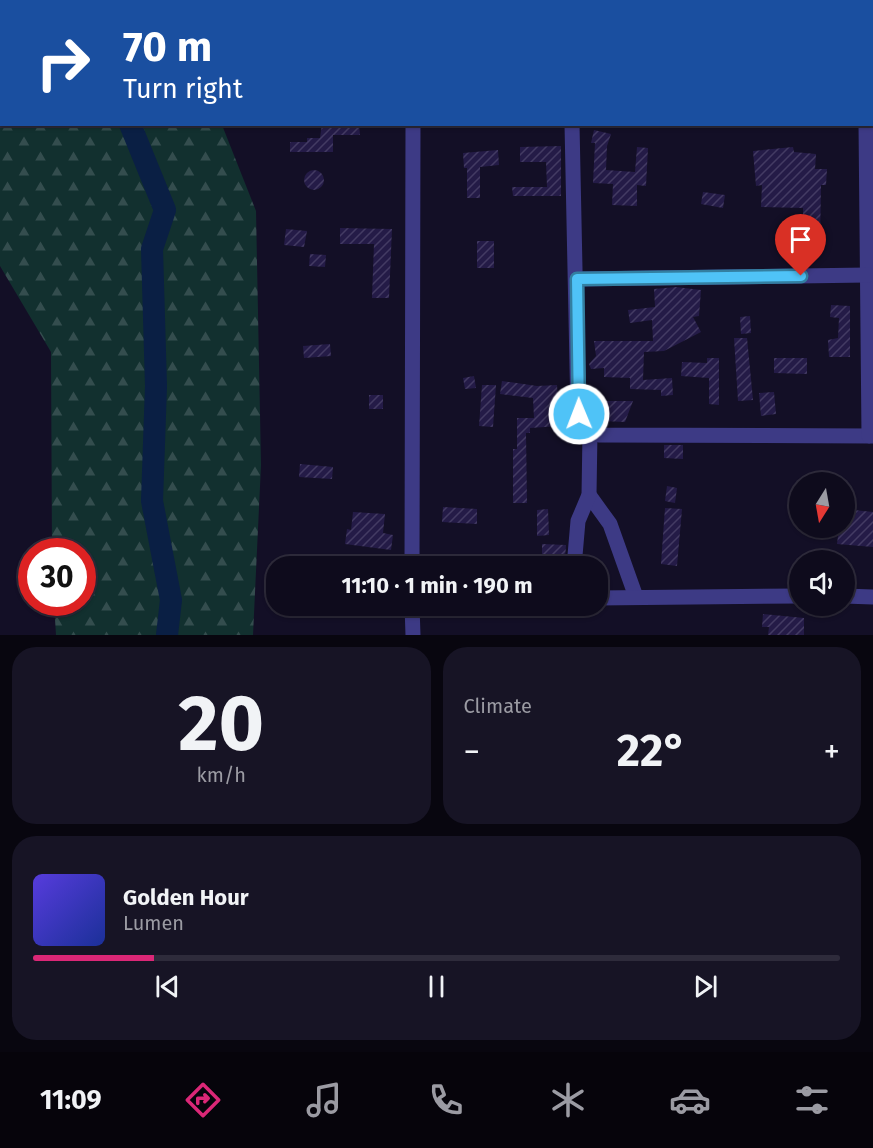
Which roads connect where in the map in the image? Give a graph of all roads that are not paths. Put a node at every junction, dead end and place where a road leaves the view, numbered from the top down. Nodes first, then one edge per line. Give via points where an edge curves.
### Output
1 (413, 126) edge
2 (573, 126) edge
3 (866, 126) edge
4 (868, 275) junction
5 (577, 279) junction
6 (590, 432) junction
7 (871, 436) edge
8 (589, 495) junction
9 (412, 556) edge
10 (575, 556) edge
11 (789, 596) edge
12 (855, 596) edge
13 (636, 597) junction
14 (873, 597) edge
15 (608, 598) edge
16 (412, 616) edge
17 (413, 635) edge

1 - 9 street
2 - 5 street
3 - 4 street
4 - 5 street
4 - 7 street
5 - 6 street via 579,414 580,422
6 - 7 street
6 - 8 street
8 - 10 street via 578,521
8 - 13 street via 610,524
11 - 13 street
12 - 14 street
13 - 15 street
16 - 17 street

